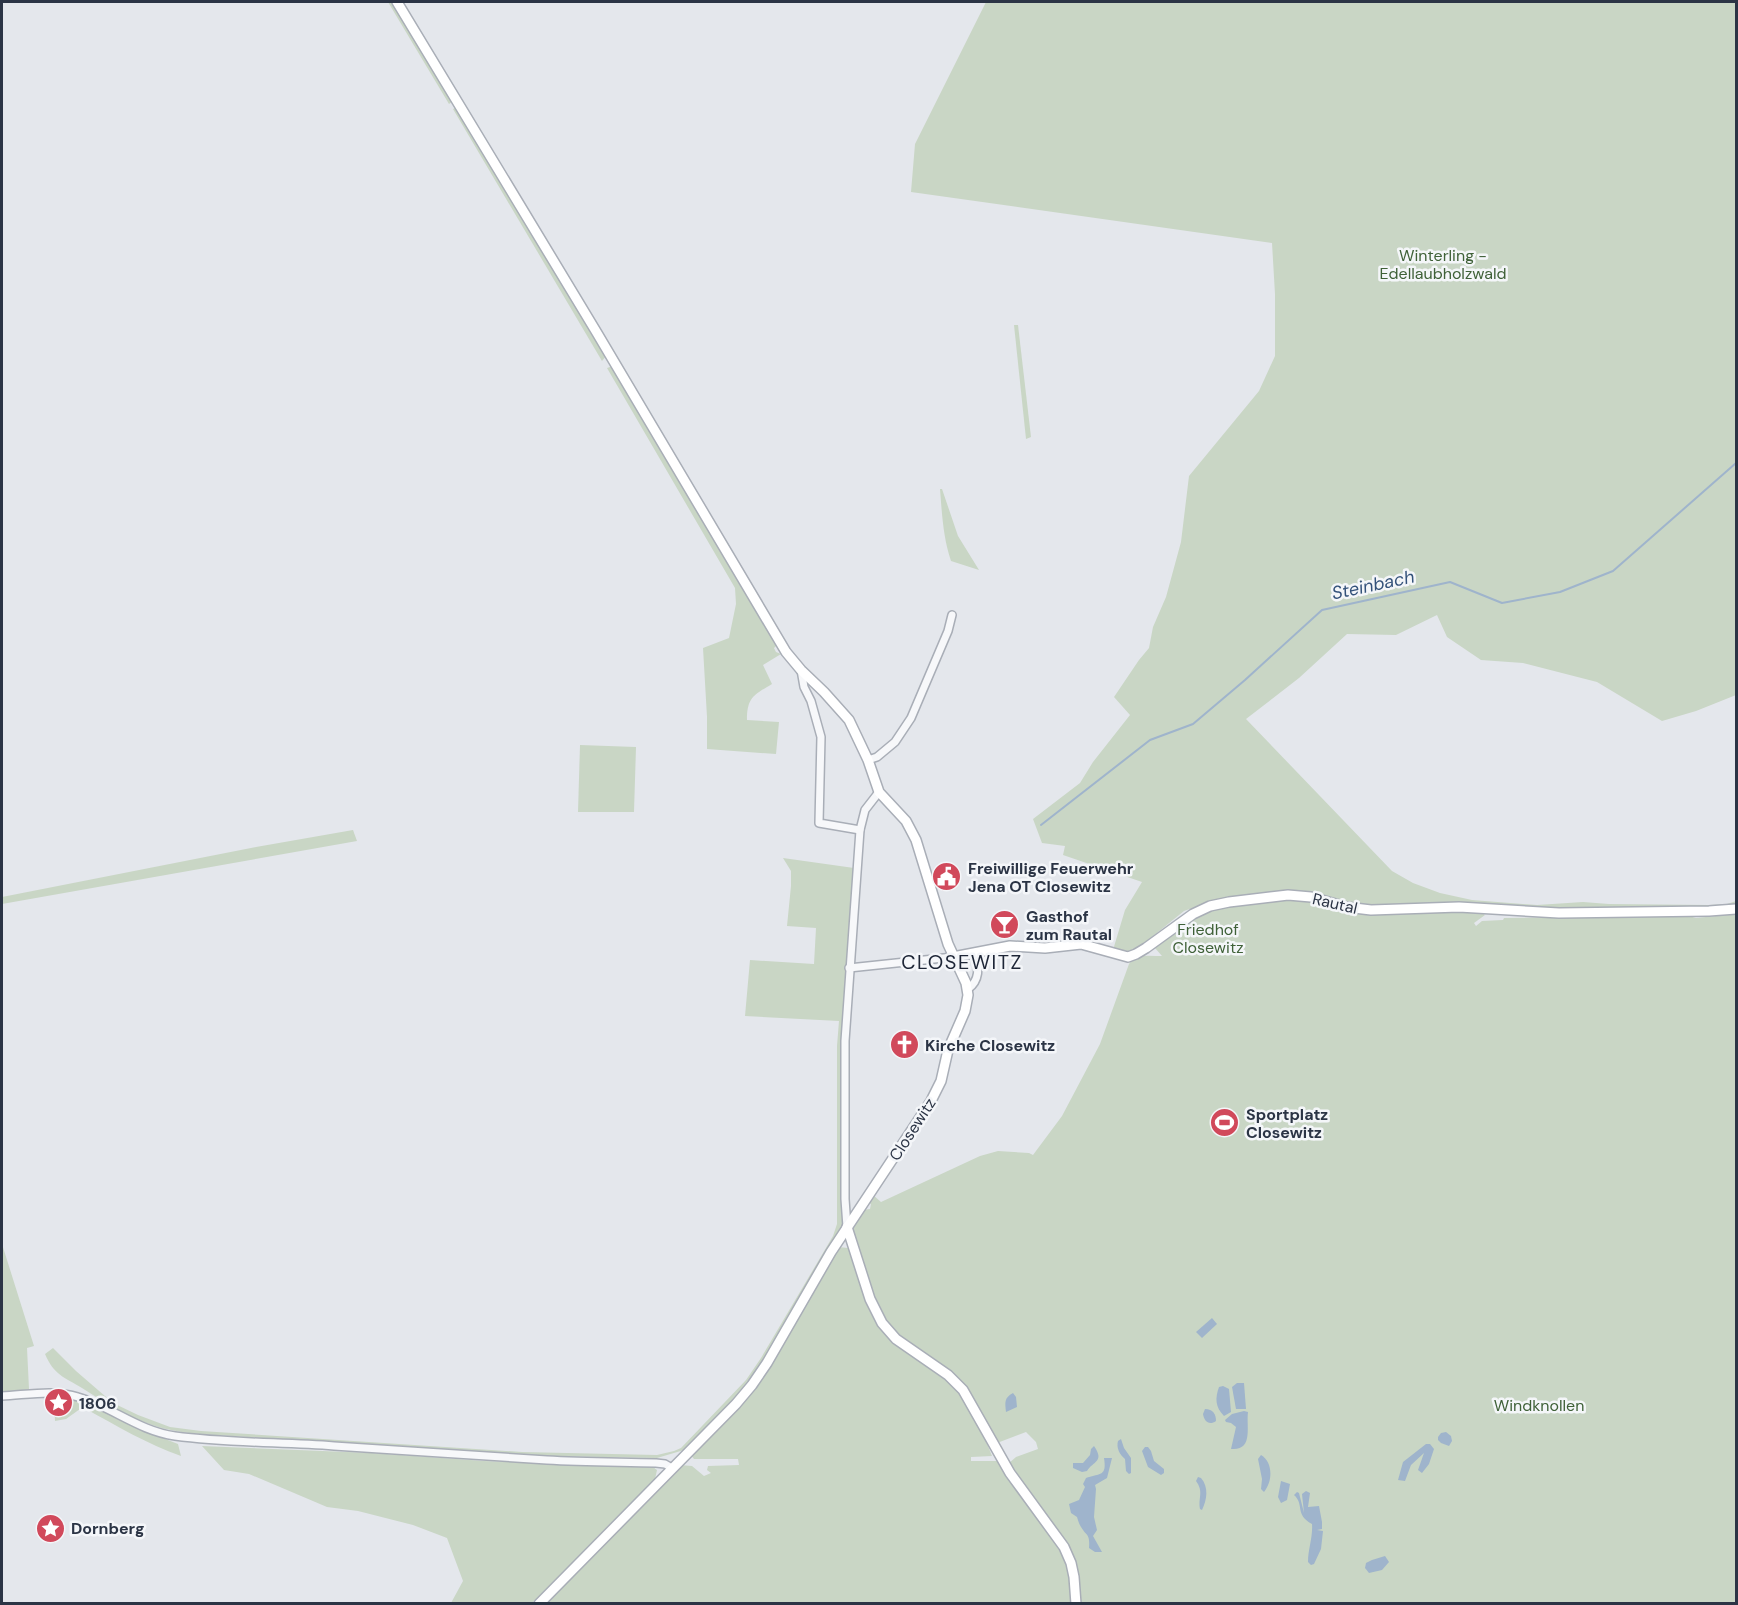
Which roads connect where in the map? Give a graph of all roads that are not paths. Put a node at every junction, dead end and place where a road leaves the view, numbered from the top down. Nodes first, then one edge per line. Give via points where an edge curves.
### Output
1 (398, 2) edge
2 (952, 615) dead end
3 (801, 670) junction
4 (868, 760) junction
5 (879, 792) junction
6 (860, 830) junction
7 (1737, 909) edge
8 (976, 952) junction
9 (953, 957) junction
10 (849, 968) junction
11 (968, 989) junction
12 (847, 1227) junction
13 (2, 1396) edge
14 (672, 1468) junction
15 (539, 1604) edge
16 (1076, 1604) edge

1 - 3 street via 784,648
2 - 4 street via 911,718 895,742
3 - 4 street via 849,720
3 - 6 street via 821,737 819,823
4 - 5 street
5 - 6 street via 865,810
5 - 9 street via 906,821 916,840
6 - 10 street
7 - 8 street, Rautal via 1559,913 1459,907 1371,910 1288,895 1210,906 1128,957 1081,944 1010,946
8 - 9 street, Rautal
8 - 11 street, Closewitz via 978,976
9 - 10 street
9 - 11 street
10 - 12 street via 844,1107
11 - 12 street, Closewitz via 966,1011 948,1050 932,1101
12 - 14 street, Closewitz via 752,1385
12 - 16 street via 870,1299 882,1323 896,1339 963,1390 1000,1458 1064,1547 1074,1576
13 - 14 street via 77,1396 148,1430 173,1436 241,1443 656,1463
14 - 15 street, Closewitz

